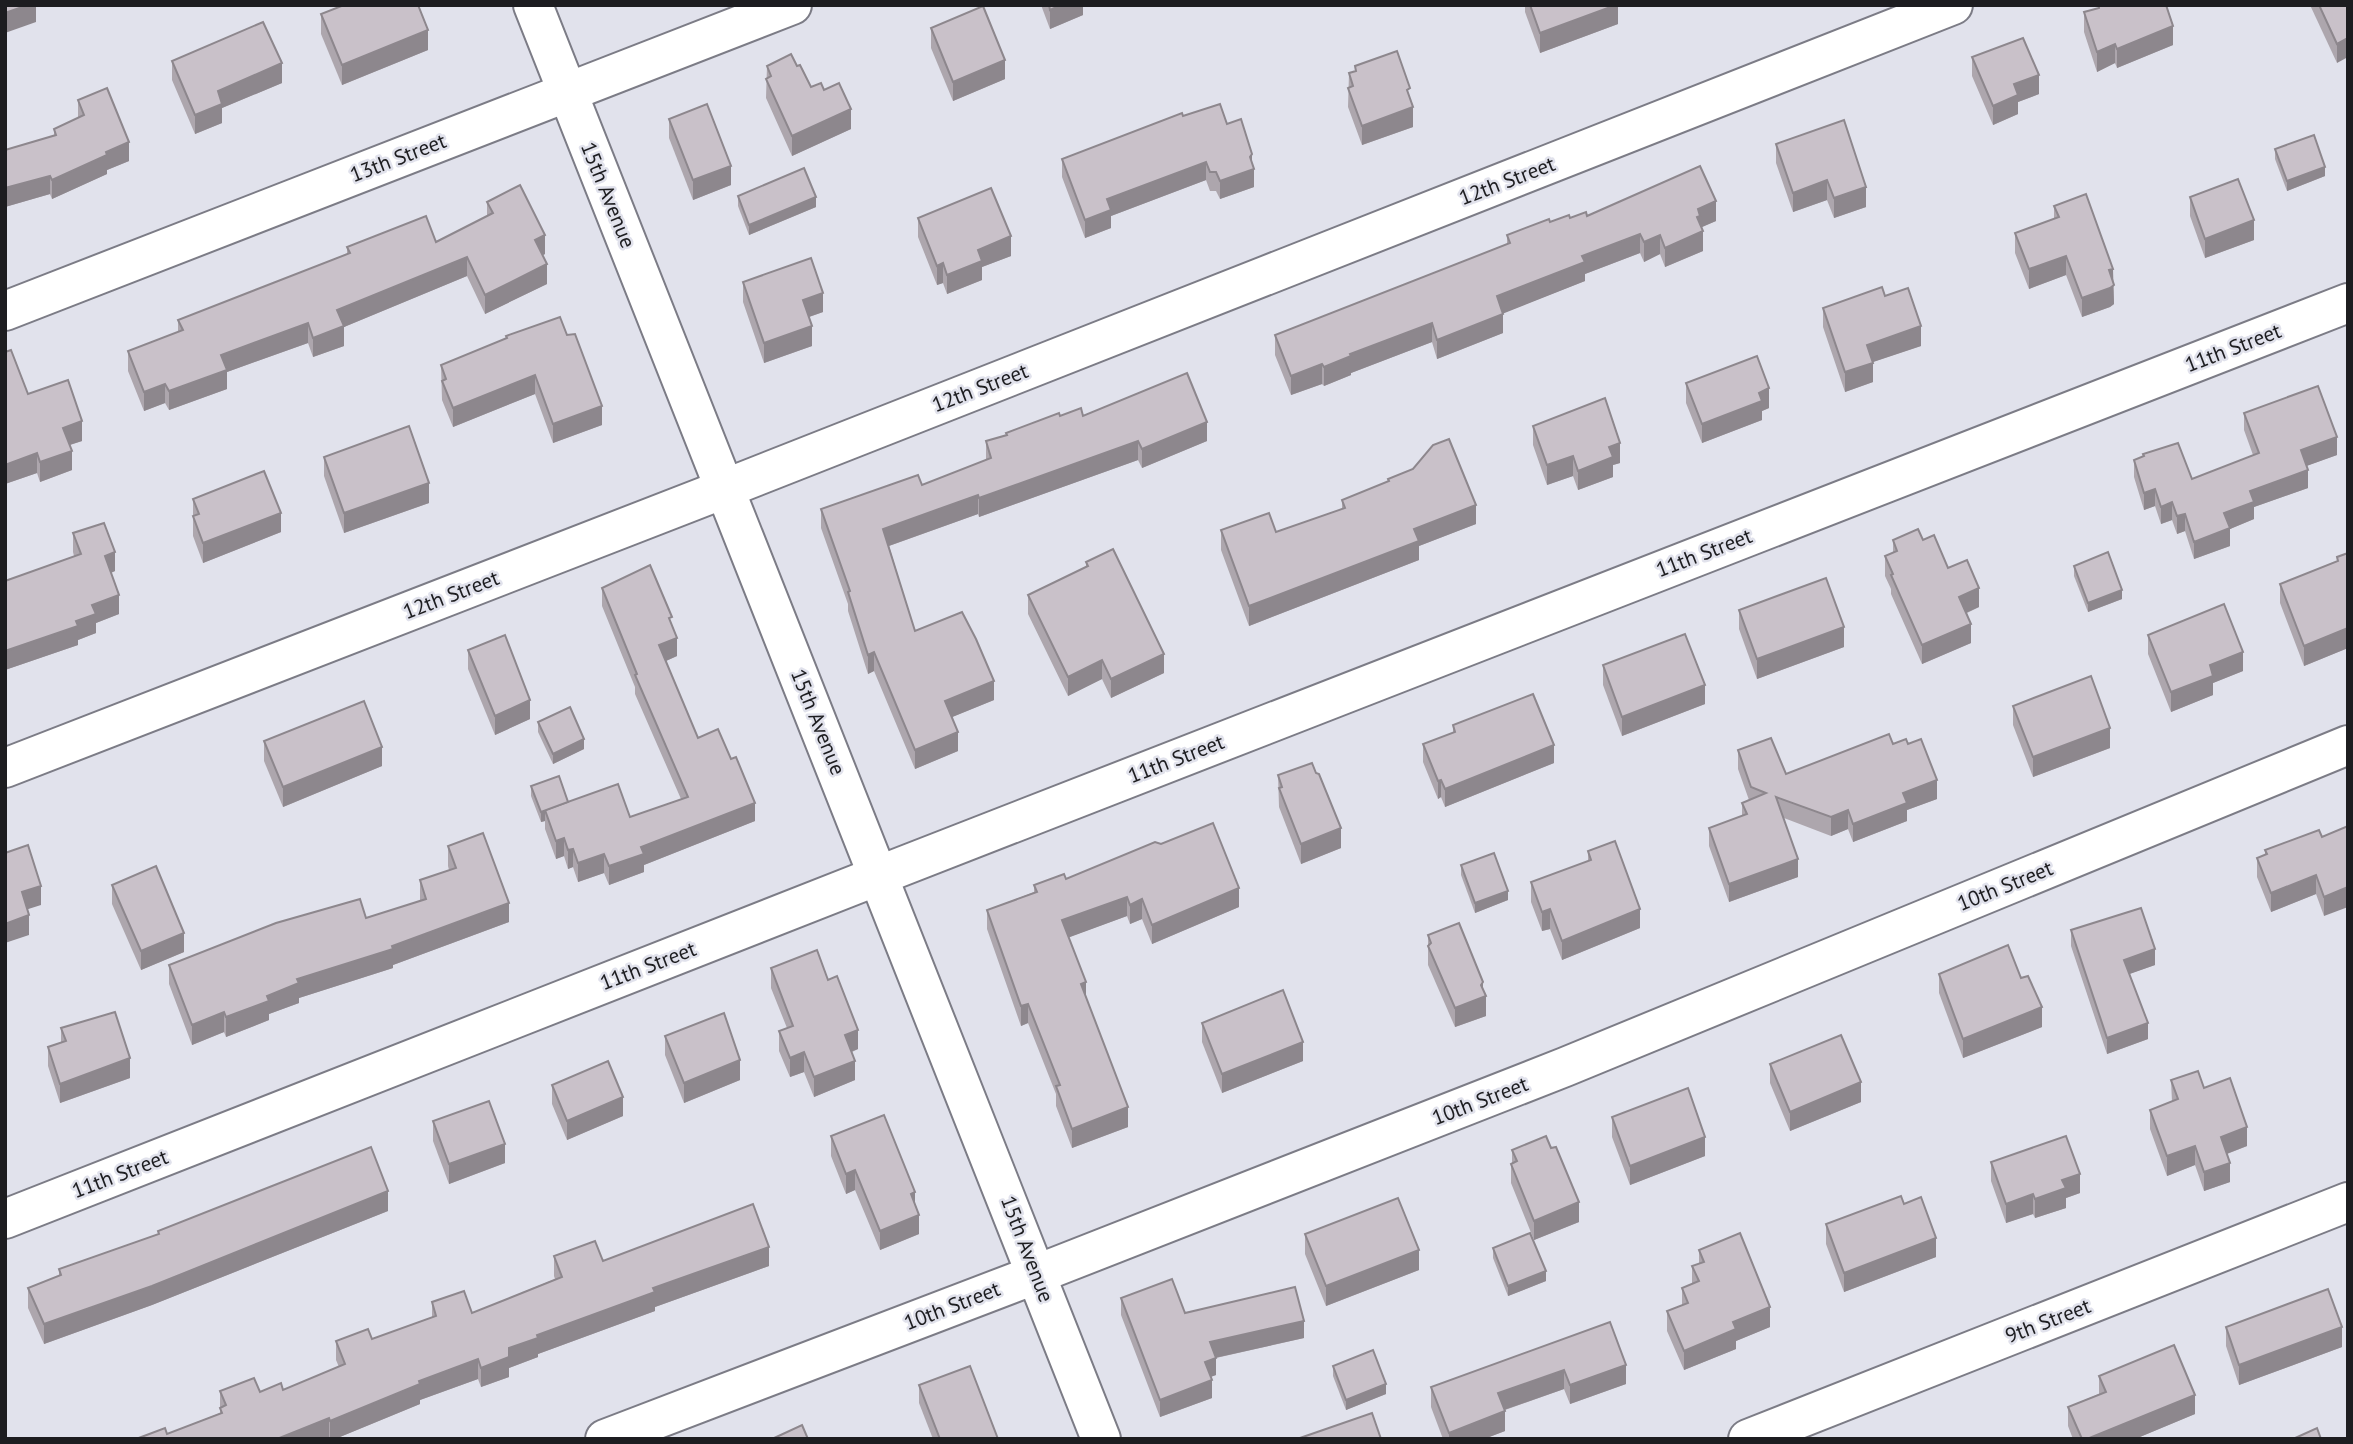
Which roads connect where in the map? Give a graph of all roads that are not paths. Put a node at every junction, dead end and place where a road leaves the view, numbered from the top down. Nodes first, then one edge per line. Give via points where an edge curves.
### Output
1 (533, 5) edge
2 (792, 5) edge
3 (1953, 5) edge
4 (568, 92) junction
5 (2348, 303) edge
6 (5, 311) edge
7 (724, 489) junction
8 (2348, 746) edge
9 (5, 768) edge
10 (880, 875) junction
11 (2348, 1202) edge
12 (5, 1219) edge
13 (1037, 1274) junction
14 (605, 1439) edge
15 (1101, 1439) edge
16 (1748, 1439) edge

1 - 4 street, 15th Avenue
2 - 4 street, 13th Street
3 - 7 street, 12th Street
4 - 6 street, 13th Street
4 - 7 street, 15th Avenue
5 - 10 street, 11th Street
7 - 9 street, 12th Street
7 - 10 street, 15th Avenue
8 - 13 street, 10th Street via 1565,1067
10 - 12 street, 11th Street
10 - 13 street, 15th Avenue
11 - 16 street, 9th Street
13 - 14 street, 10th Street
13 - 15 street, 15th Avenue

